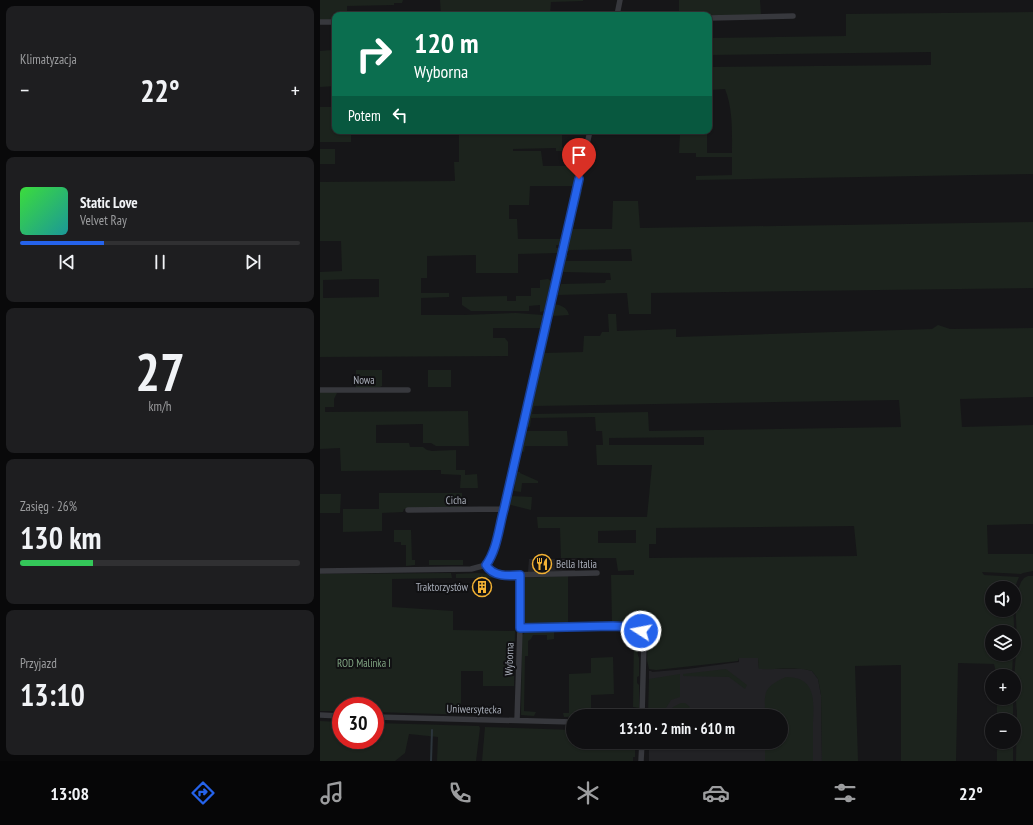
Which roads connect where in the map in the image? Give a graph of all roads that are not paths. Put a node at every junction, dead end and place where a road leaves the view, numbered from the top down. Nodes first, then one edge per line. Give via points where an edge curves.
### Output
1 (620, 0) edge
2 (618, 12) edge
3 (793, 16) dead end
4 (712, 18) edge
5 (320, 22) edge
6 (332, 22) edge
7 (589, 134) edge
8 (320, 390) edge
9 (408, 390) dead end
10 (504, 509) junction
11 (408, 510) dead end
12 (486, 565) junction
13 (320, 571) edge
14 (597, 573) dead end
15 (520, 575) junction
16 (520, 628) junction
17 (642, 709) edge
18 (320, 715) edge
19 (332, 716) edge
20 (384, 717) edge
21 (517, 720) junction
22 (566, 722) edge
23 (642, 749) edge
24 (641, 761) edge

1 - 2 street
3 - 4 street
5 - 6 street
7 - 10 street
8 - 9 street, Nowa
10 - 11 street, Cicha
10 - 12 street via 494,547
12 - 13 street via 470,570
12 - 15 street via 495,574
14 - 15 street
15 - 16 street, Wyborna
16 - 17 street via 613,626 630,627 641,631 644,640
16 - 21 street, Wyborna
18 - 19 street
20 - 21 street, Uniwersytecka
21 - 22 street, Uniwersytecka
23 - 24 street

